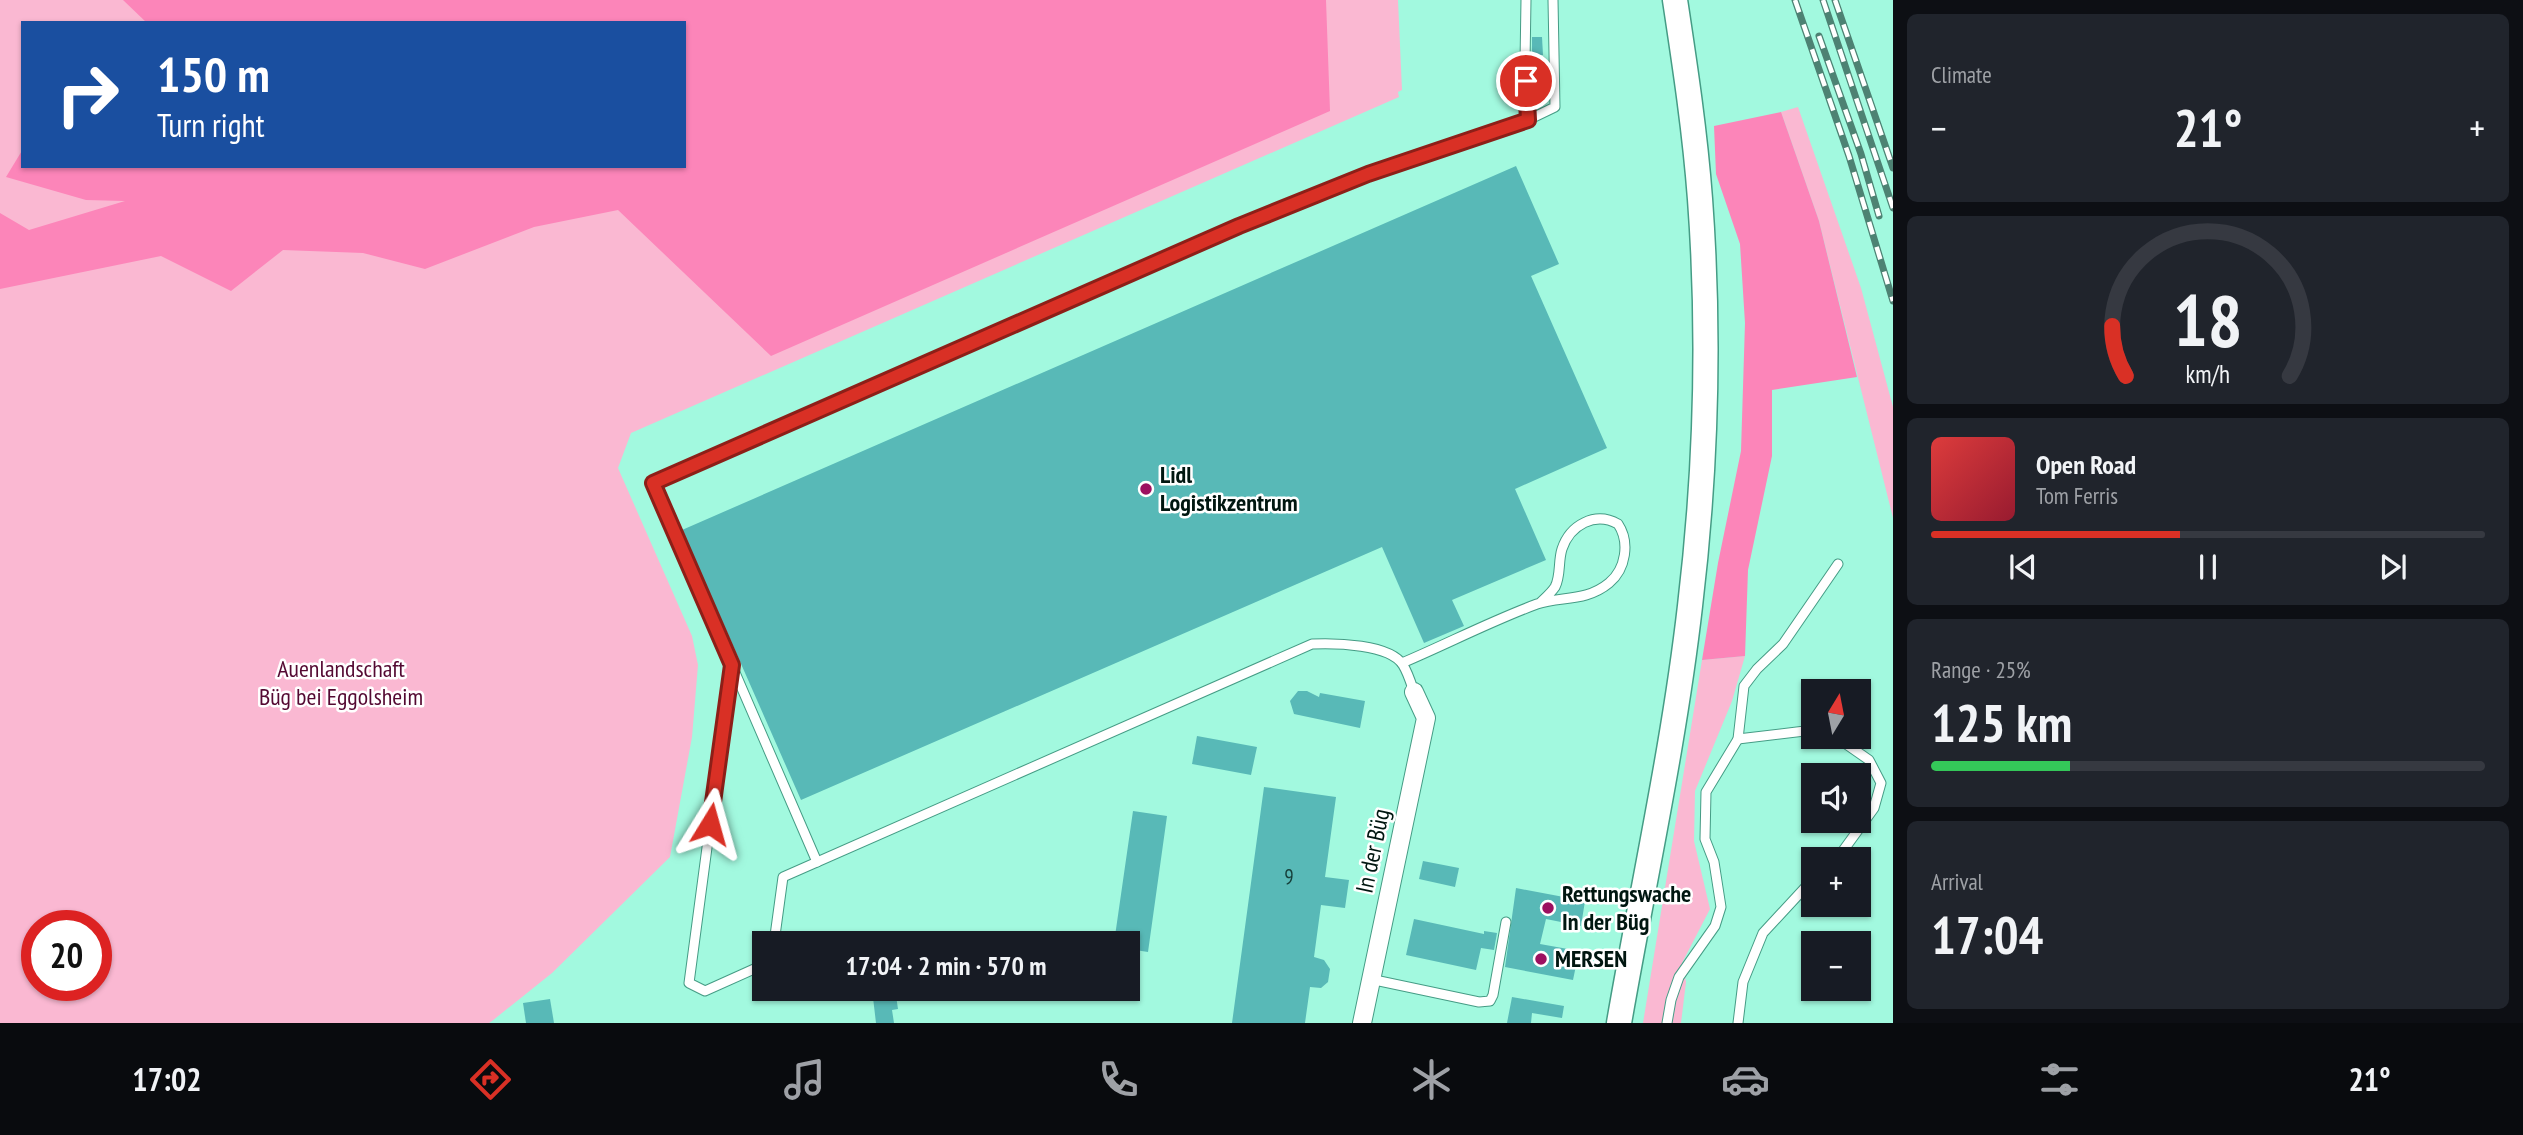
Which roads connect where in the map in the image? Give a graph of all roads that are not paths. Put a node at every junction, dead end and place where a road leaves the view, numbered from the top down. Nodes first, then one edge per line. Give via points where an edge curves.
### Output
1 (1526, 0) edge
2 (1553, 0) edge
3 (1675, 0) edge
4 (1528, 120) junction
5 (1838, 564) dead end
6 (1540, 603) junction
7 (1402, 663) junction
8 (732, 665) junction
9 (1414, 692) joint
10 (1801, 731) edge
11 (1738, 739) junction
12 (1853, 749) edge
13 (1846, 847) edge
14 (817, 862) junction
15 (1801, 892) edge
16 (1506, 922) dead end
17 (776, 931) edge
18 (752, 970) edge
19 (1370, 979) junction
20 (1362, 1023) edge
21 (1619, 1023) edge
22 (1667, 1023) edge
23 (1738, 1023) edge

1 - 4 lane
2 - 4 lane via 1555,107
3 - 21 main road via 1700,199 1705,339 1702,442 1690,606
4 - 8 lane via 1368,174 1239,226 653,483
5 - 11 lane via 1783,644 1744,686
6 - 6 lane via 1555,586 1561,550 1571,532 1591,519 1618,524 1626,542 1625,554 1608,583 1581,596
6 - 7 lane
7 - 9 lane
7 - 14 lane via 1381,651 1356,645 1312,644
8 - 14 lane
8 - 18 lane via 689,983 705,991
9 - 19 street, In der Büg via 1426,718
10 - 11 lane
11 - 22 lane via 1706,792 1705,839 1721,906 1715,926 1679,977
12 - 13 lane via 1868,760 1881,783 1874,808
14 - 17 lane via 783,877
15 - 23 lane via 1763,933 1742,982
16 - 19 lane via 1489,1001
19 - 20 street, In der Büg

